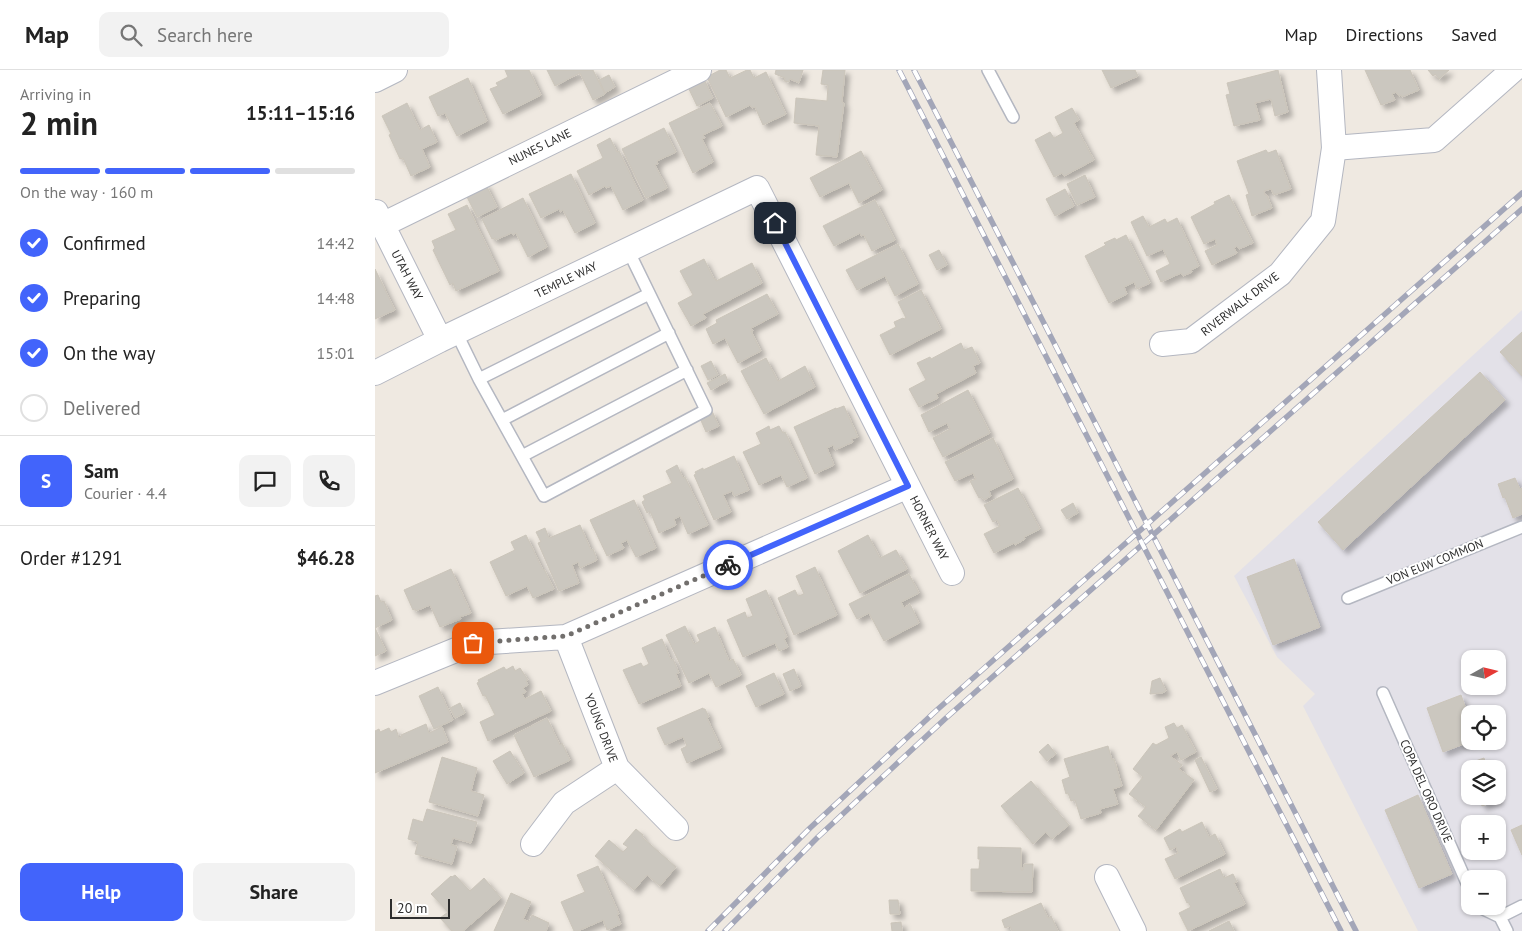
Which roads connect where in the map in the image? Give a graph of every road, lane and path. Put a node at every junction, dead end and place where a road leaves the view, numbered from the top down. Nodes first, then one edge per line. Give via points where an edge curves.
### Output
1 (395, 70) edge
2 (699, 70) edge
3 (988, 70) edge
4 (1329, 70) edge
5 (1513, 70) edge
6 (375, 80) edge
7 (1013, 117) dead end
8 (1334, 148) junction
9 (757, 188) joint
10 (378, 218) edge
11 (628, 250) junction
12 (649, 294) junction
13 (669, 333) junction
14 (448, 336) junction
15 (1162, 344) dead end
16 (687, 370) junction
17 (375, 373) edge
18 (479, 379) junction
19 (502, 420) junction
20 (522, 456) junction
21 (908, 486) junction
22 (1522, 527) edge
23 (952, 573) dead end
24 (1348, 598) dead end
25 (566, 636) junction
26 (375, 683) edge
27 (1383, 693) dead end
28 (617, 768) junction
29 (676, 828) dead end
30 (533, 844) dead end
31 (1461, 870) edge
32 (1107, 877) dead end
33 (1522, 906) edge
34 (1496, 915) edge
35 (1500, 917) junction
36 (1134, 931) edge
37 (1507, 931) edge

1 - 6 street
2 - 10 street, NUNES LANE
3 - 7 lane
4 - 8 street, RIVERWALK DRIVE
5 - 8 street via 1434,140
8 - 15 street, RIVERWALK DRIVE via 1323,221 1280,274 1191,342
9 - 11 street, TEMPLE WAY
9 - 21 street, HORNER WAY
10 - 14 street, UTAH WAY
11 - 12 lane
11 - 14 street, TEMPLE WAY
12 - 13 lane
12 - 18 lane
13 - 16 lane
13 - 19 lane
14 - 17 street, TEMPLE WAY
14 - 18 lane
16 - 20 lane
16 - 20 lane via 706,410 544,496
18 - 19 lane
19 - 20 lane
21 - 23 street, HORNER WAY
21 - 25 street
22 - 24 lane, VON EUW COMMON
25 - 26 street via 473,643
25 - 28 street, YOUNG DRIVE
27 - 31 lane, COPA DEL ORO DRIVE
28 - 29 street, YOUNG DRIVE
28 - 30 street via 564,803
32 - 36 street
33 - 35 lane
34 - 35 lane
35 - 37 lane

